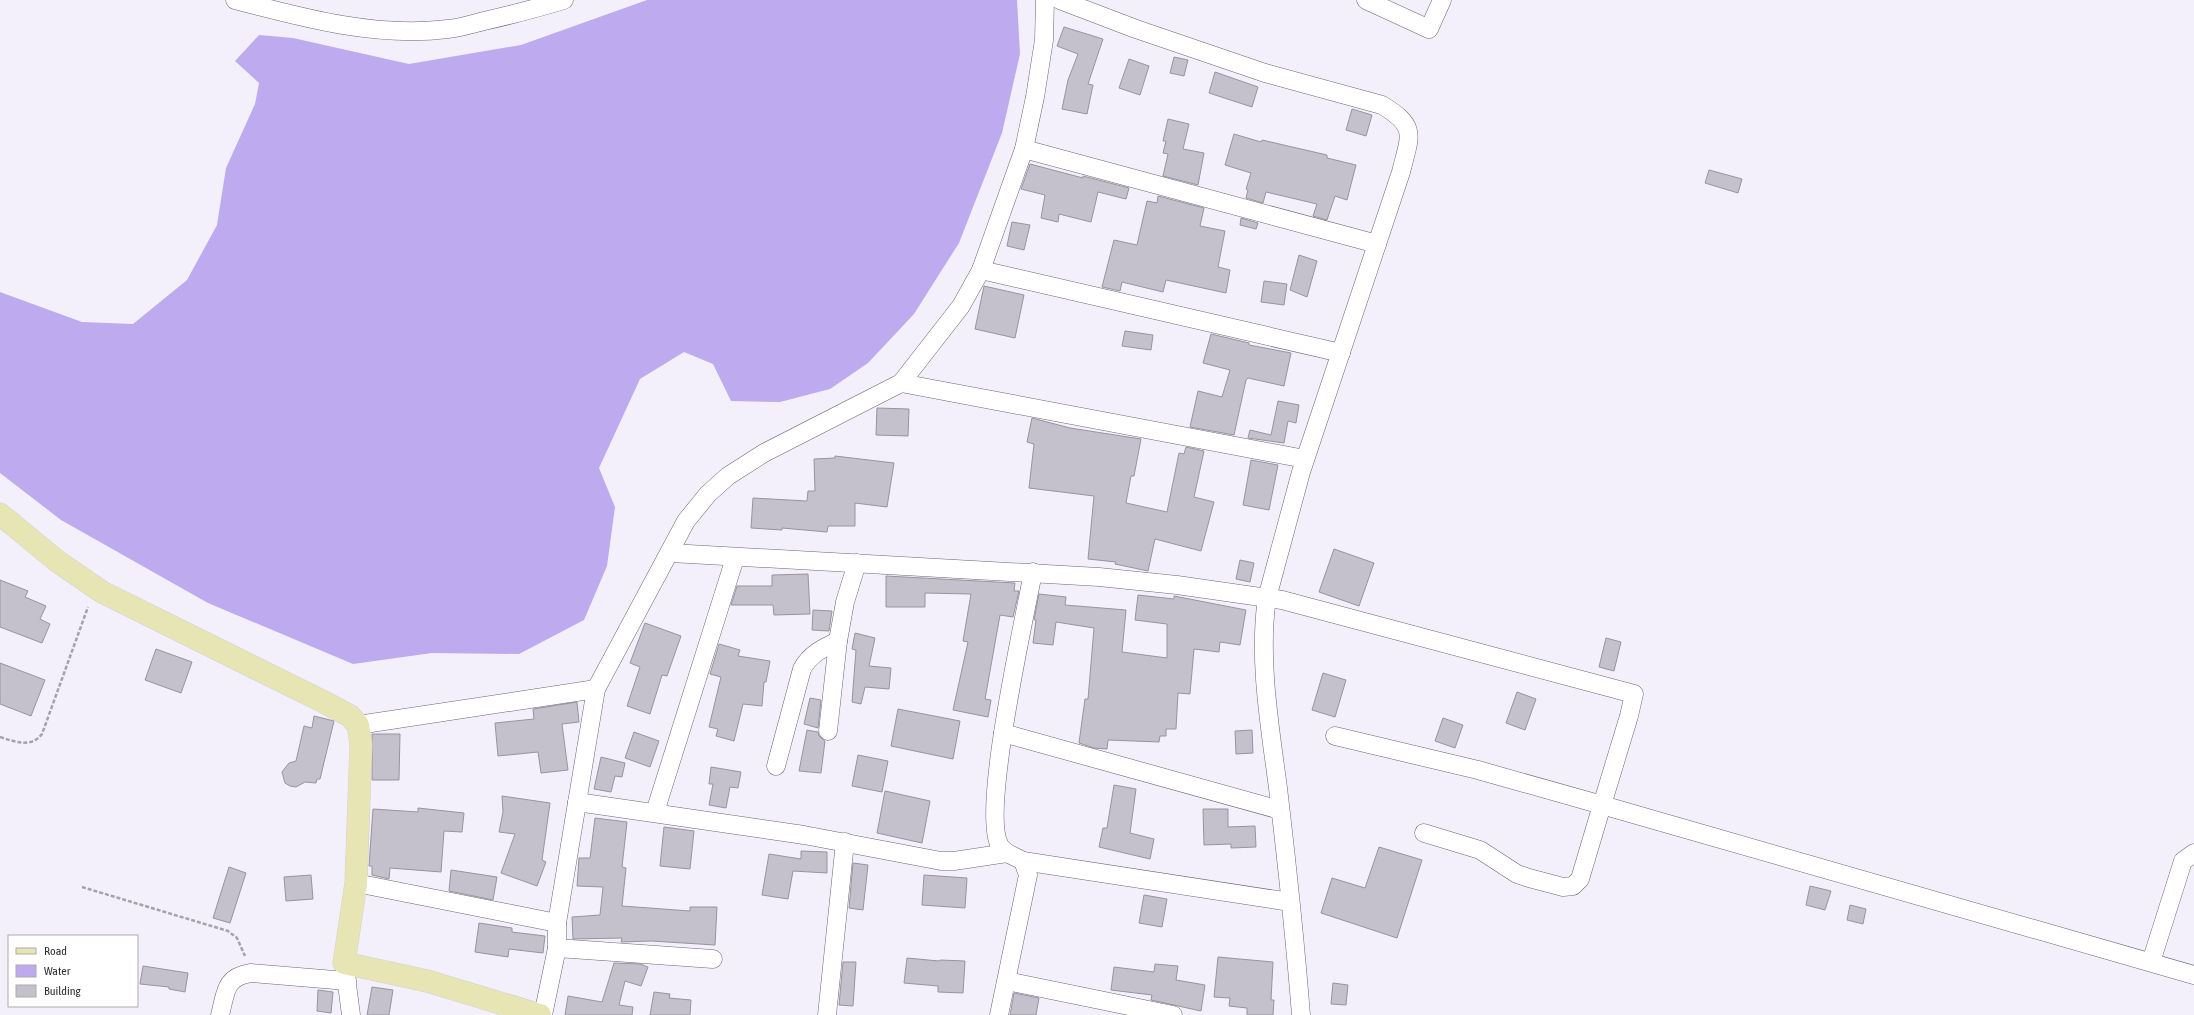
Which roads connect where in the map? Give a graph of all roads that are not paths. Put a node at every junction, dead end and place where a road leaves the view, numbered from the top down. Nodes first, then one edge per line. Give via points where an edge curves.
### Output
1 (235, 0) edge
2 (564, 0) edge
3 (1045, 0) edge
4 (1060, 0) edge
5 (1366, 0) edge
6 (1442, 0) edge
7 (1024, 149) junction
8 (1377, 244) junction
9 (981, 270) junction
10 (1341, 353) junction
11 (901, 383) junction
12 (1305, 459) junction
13 (0, 514) edge
14 (671, 553) junction
15 (736, 558) junction
16 (857, 563) junction
17 (1033, 572) junction
18 (1267, 598) junction
19 (838, 641) junction
20 (596, 689) junction
21 (358, 725) junction
22 (828, 731) dead end
23 (1003, 733) junction
24 (1336, 736) dead end
25 (776, 766) dead end
26 (577, 802) junction
27 (1602, 805) junction
28 (1280, 810) junction
29 (655, 812) junction
30 (1424, 833) dead end
31 (845, 842) junction
32 (2194, 853) edge
33 (1015, 857) junction
34 (356, 882) junction
35 (1290, 902) junction
36 (557, 923) junction
37 (557, 948) junction
38 (713, 959) dead end
39 (2151, 962) junction
40 (345, 972) junction
41 (2194, 975) edge
42 (1007, 981) junction
43 (220, 1015) edge
44 (351, 1015) edge
45 (541, 1015) edge
46 (827, 1015) edge
47 (999, 1015) edge
48 (1173, 1015) edge
49 (1301, 1015) edge

1 - 2 street via 294,16 375,29 414,32 449,29
3 - 7 street via 1044,40
4 - 8 street via 1265,73 1382,105 1397,114 1407,124 1407,150
5 - 6 street via 1429,29
7 - 8 street
7 - 9 street
8 - 10 street
9 - 10 street
9 - 11 street via 962,306
10 - 12 street
11 - 12 street
11 - 14 street via 764,453 728,476 708,494 686,521
12 - 18 street
13 - 21 main road via 95,587 324,702 350,716
14 - 15 street
14 - 20 street
15 - 16 street
15 - 29 street
16 - 17 street
16 - 19 street via 845,602
17 - 18 street via 1177,585
17 - 23 street
18 - 27 street via 1634,694
18 - 28 street via 1264,616 1267,712
19 - 22 street
19 - 25 street via 819,650 804,665
20 - 21 street
20 - 26 street
21 - 34 main road via 361,744
23 - 28 street
23 - 33 street via 996,817 997,836 1000,845
24 - 27 street via 1478,770
26 - 29 street
26 - 36 street
27 - 30 street via 1580,879 1573,886 1563,887 1517,874 1480,850
27 - 39 street
28 - 35 street
29 - 31 street
31 - 33 street via 942,861
31 - 46 street
32 - 39 street via 2183,861
33 - 35 street
33 - 42 street via 1028,875
34 - 36 street
34 - 40 main road
35 - 49 street
36 - 37 street
37 - 38 street
37 - 45 street
39 - 41 street
40 - 43 street via 251,973 233,978 228,984
40 - 44 street
40 - 45 main road via 426,981
42 - 47 street
42 - 48 street

